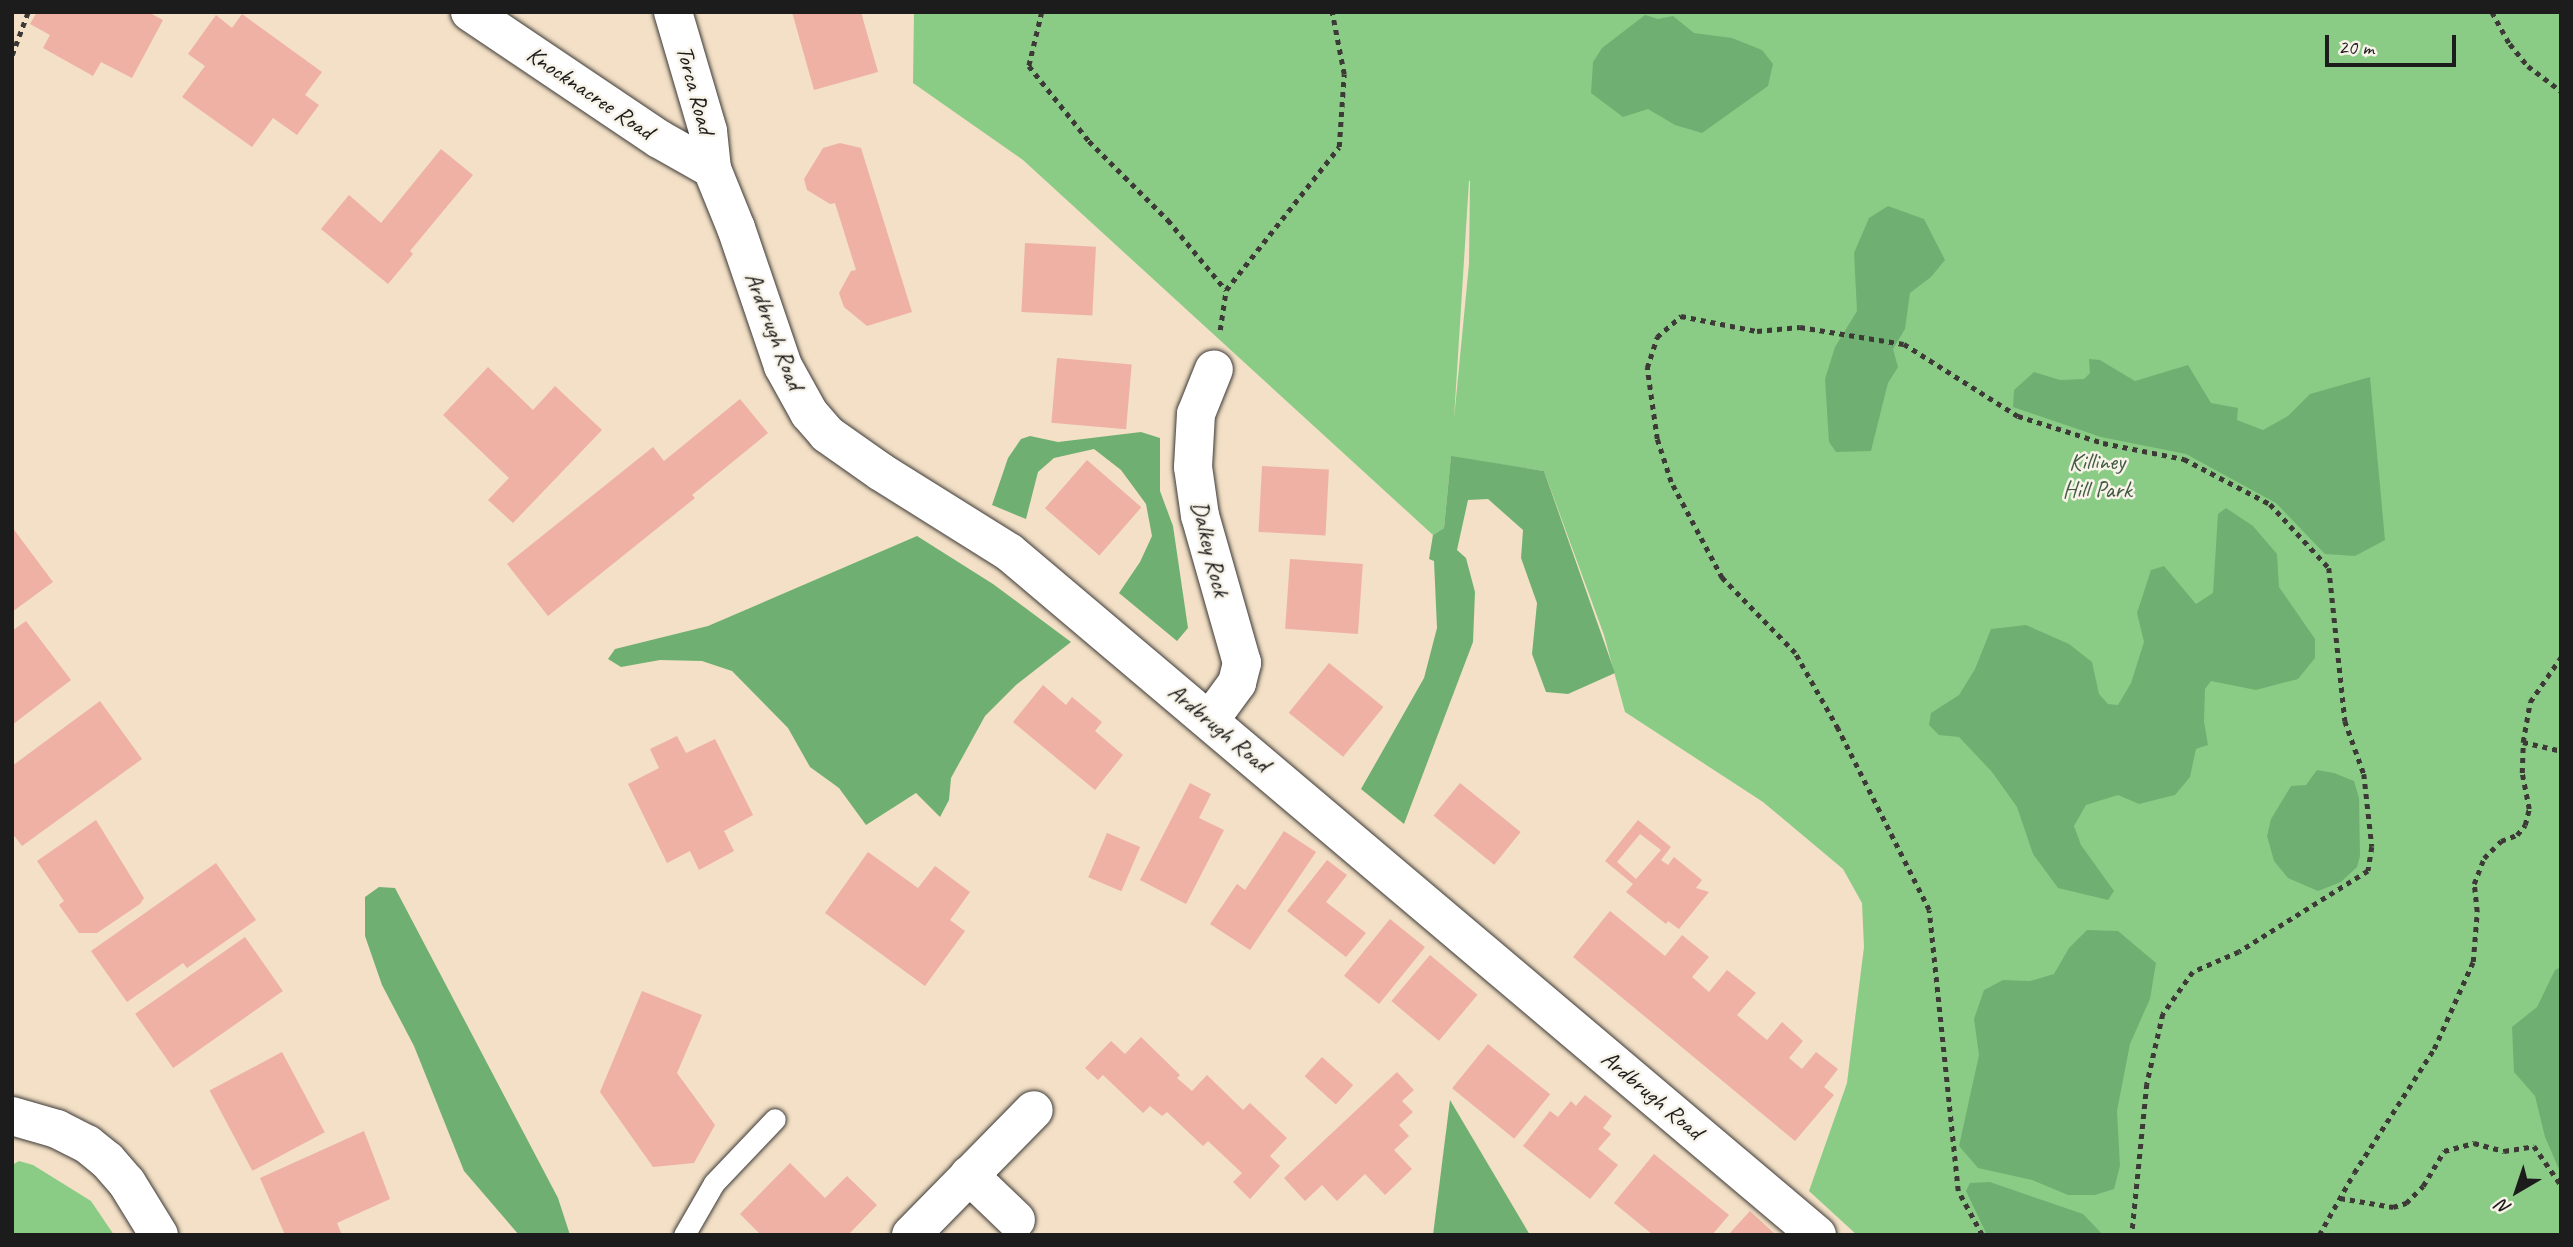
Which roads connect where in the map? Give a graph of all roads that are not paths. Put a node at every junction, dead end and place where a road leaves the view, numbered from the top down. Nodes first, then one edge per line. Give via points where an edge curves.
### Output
1 (470, 12) edge
2 (673, 12) edge
3 (712, 169) junction
4 (1214, 369) dead end
5 (1210, 720) junction
6 (1034, 1110) dead end
7 (12, 1116) edge
8 (775, 1119) dead end
9 (970, 1175) junction
10 (1016, 1220) dead end
11 (159, 1235) edge
12 (684, 1235) edge
13 (911, 1235) edge
14 (1817, 1235) edge

1 - 3 street, Knocknacree Road via 659,139
2 - 3 street, Torca Road via 708,131
3 - 5 street, Ardbrugh Road via 783,366 818,426 881,472 1009,552
4 - 5 street, Dalkey Rock via 1196,414 1193,467 1203,528 1242,663 1237,683
5 - 14 street, Ardbrugh Road
6 - 9 street
7 - 11 street via 57,1129 107,1160
8 - 12 lane via 714,1183
9 - 10 street
9 - 13 street

